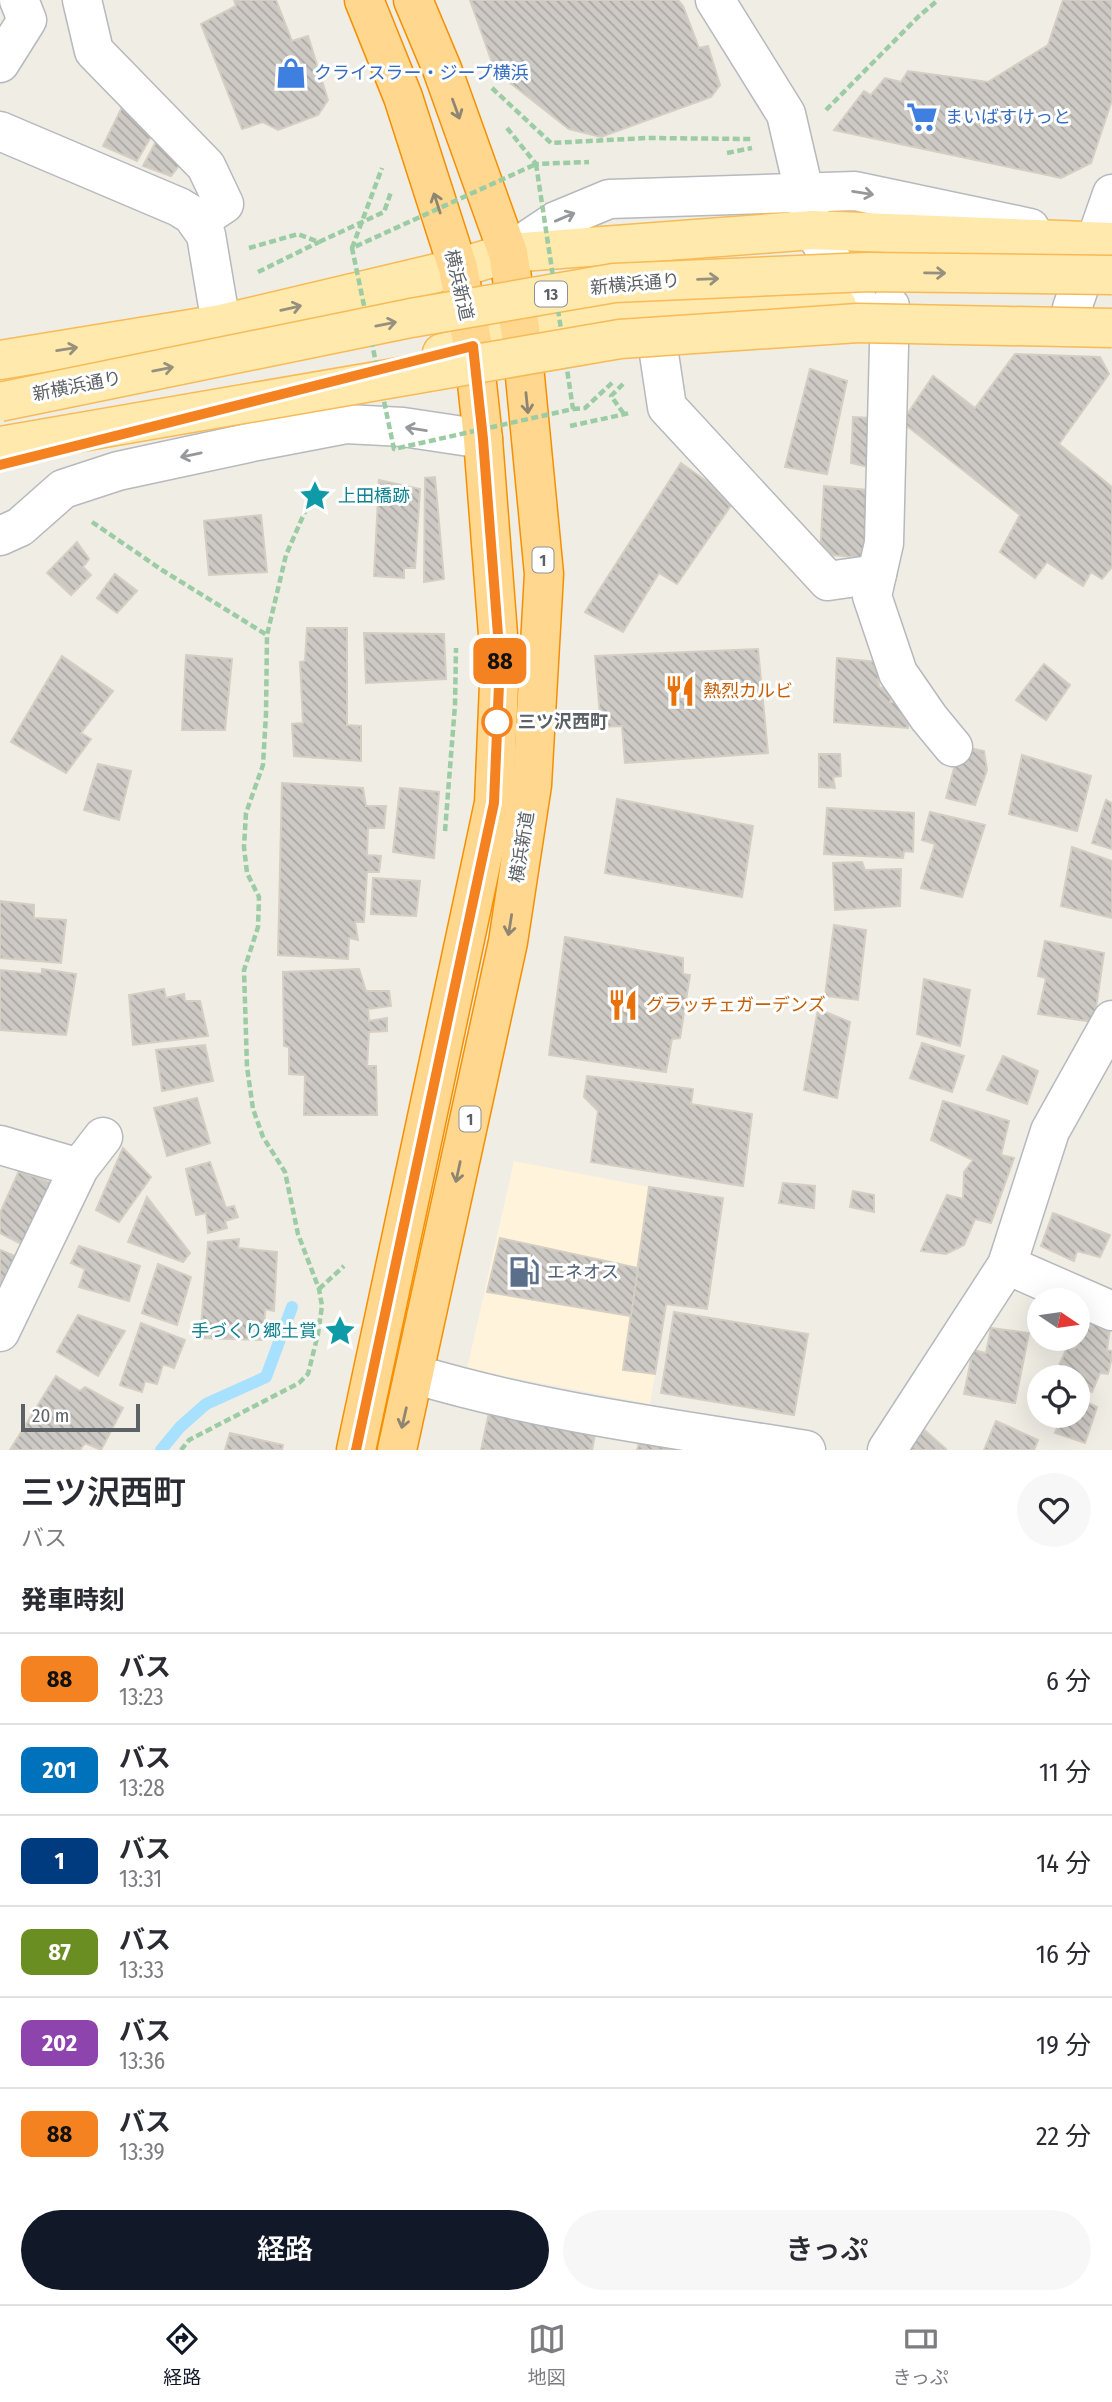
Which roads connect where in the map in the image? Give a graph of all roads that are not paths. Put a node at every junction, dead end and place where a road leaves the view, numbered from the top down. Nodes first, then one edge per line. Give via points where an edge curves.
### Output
1 (19, 0) edge
2 (82, 0) edge
3 (364, 0) edge
4 (414, 0) edge
5 (715, 0) edge
6 (0, 62) edge
7 (0, 131) edge
8 (803, 192) junction
9 (1112, 194) edge
10 (197, 222) junction
11 (813, 230) junction
12 (508, 253) junction
13 (1107, 253) edge
14 (458, 268) junction
15 (875, 305) junction
16 (1072, 308) junction
17 (1112, 310) edge
18 (658, 315) junction
19 (221, 324) junction
20 (1112, 328) edge
21 (521, 335) junction
22 (473, 346) junction
23 (0, 360) edge
24 (0, 402) edge
25 (483, 439) junction
26 (0, 446) edge
27 (0, 465) edge
28 (0, 536) edge
29 (877, 574) junction
30 (953, 747) dead end
31 (1112, 1020) edge
32 (103, 1137) dead end
33 (0, 1145) edge
34 (79, 1168) junction
35 (1007, 1265) junction
36 (1112, 1311) edge
37 (0, 1332) edge
38 (414, 1374) junction
39 (356, 1450) edge
40 (397, 1450) edge
41 (806, 1450) edge
42 (887, 1450) edge

1 - 6 street via 27,20
2 - 10 street via 94,51 206,166 224,204
14 -> 3 highway, 横浜新道 via 403,97
4 -> 12 highway, 横浜新道 / 1
5 - 8 street via 786,114
7 - 10 street via 179,207
8 - 11 street
12 -> 8 street via 556,220 609,199
8 -> 13 street via 855,191
9 - 13 street
10 - 19 street via 206,234
11 - 12 main road
11 - 13 main road
11 - 15 street
12 - 14 main road
12 - 21 highway, 横浜新道 / 1
13 - 16 street
24 -> 13 main road, 新横浜通り / 13, bridge via 411,318 614,283 868,272
19 -> 14 main road
14 - 22 highway, 横浜新道
15 - 16 main road
15 - 18 main road
15 - 29 street via 884,543
16 - 17 main road
18 - 21 main road
18 - 29 street via 667,407 828,582
23 -> 19 main road
20 - 26 main road, bridge via 858,323 620,339
21 - 22 main road
21 -> 38 highway, 横浜新道 / 1 via 544,573 532,785 508,942
22 - 25 highway, 横浜新道
22 - 27 main road
25 -> 28 street via 345,424 257,441 118,471 63,489 20,527
25 - 39 highway, 横浜新道 via 500,661 494,803
29 - 30 street via 872,596 898,673
31 - 35 street via 1049,1131
32 - 34 street
33 - 34 street
34 - 37 street
35 - 36 street
35 - 42 street
38 -> 40 highway, 横浜新道 / 1
38 - 41 street via 619,1420

